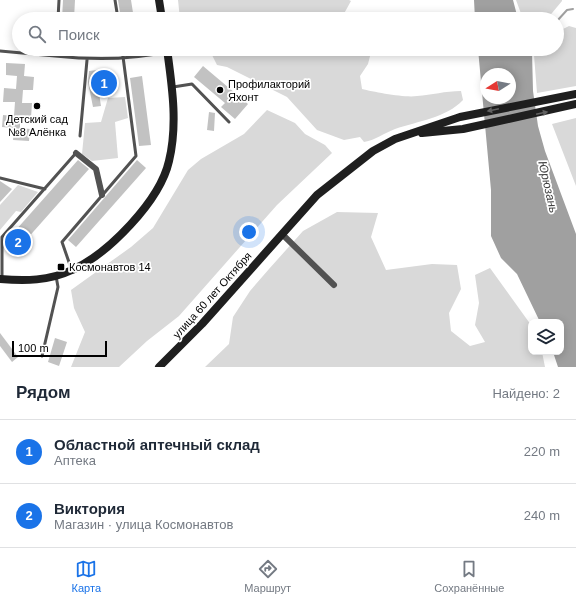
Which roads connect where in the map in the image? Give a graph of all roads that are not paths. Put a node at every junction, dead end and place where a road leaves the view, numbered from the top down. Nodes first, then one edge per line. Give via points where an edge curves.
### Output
1 (59, 0) edge
2 (115, 0) edge
3 (159, 0) edge
4 (58, 12) edge
5 (117, 12) edge
6 (161, 12) edge
7 (0, 51) edge
8 (12, 52) edge
9 (56, 56) edge
10 (137, 56) edge
11 (168, 56) edge
12 (123, 57) junction
13 (87, 60) junction
14 (172, 87) junction
15 (576, 94) edge
16 (576, 104) edge
17 (229, 122) dead end
18 (409, 135) junction
19 (80, 136) dead end
20 (77, 152) joint
21 (0, 178) edge
22 (45, 188) junction
23 (102, 195) junction
24 (282, 234) junction
25 (72, 270) junction
26 (56, 276) junction
27 (1, 279) edge
28 (334, 285) dead end
29 (42, 356) dead end
30 (159, 367) edge

1 - 4 lane
2 - 5 lane
3 - 6 main road
7 - 8 lane
9 - 13 lane
10 - 12 lane
11 - 14 main road
12 - 13 lane
12 - 23 lane via 136,156
13 - 19 lane
14 - 17 lane via 192,84
14 - 25 main road via 173,138 164,177 153,196 121,234 106,248
15 -> 18 main road via 460,117
18 -> 16 main road via 463,129
18 - 24 main road, улица 60 лет Октября via 383,145 351,166 317,195
20 - 22 lane
20 - 23 street via 96,169
21 - 22 lane
22 - 27 lane via 2,237
23 - 25 lane via 62,242
24 - 28 street
24 - 30 main road, улица 60 лет Октября via 202,324
25 - 26 main road
26 - 27 main road via 29,280
26 - 29 lane via 58,287

